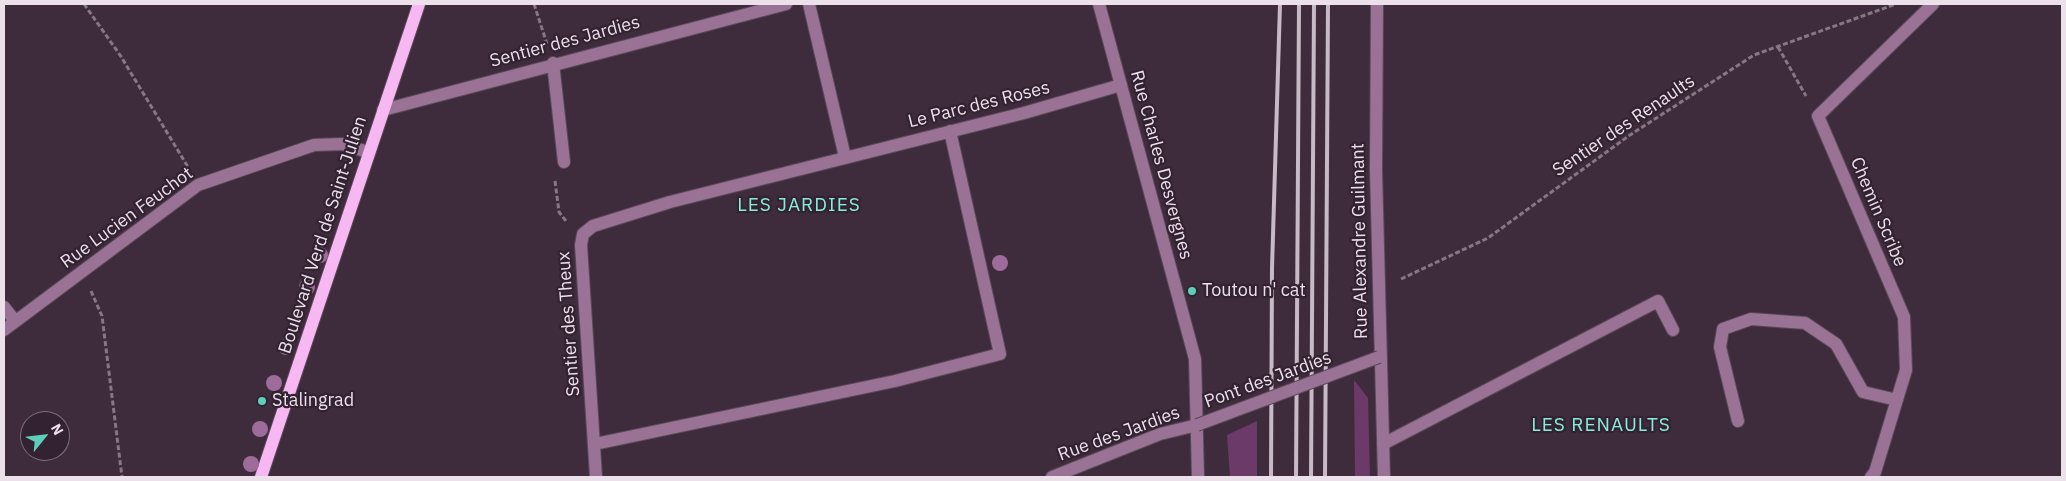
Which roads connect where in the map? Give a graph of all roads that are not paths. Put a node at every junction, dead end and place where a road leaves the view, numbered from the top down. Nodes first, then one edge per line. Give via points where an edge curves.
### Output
1 (419, 4) edge
2 (786, 4) edge
3 (808, 4) edge
4 (1099, 4) edge
5 (1377, 4) edge
6 (1933, 4) edge
7 (553, 63) junction
8 (1121, 85) junction
9 (383, 110) junction
10 (950, 131) junction
11 (368, 152) junction
12 (845, 157) junction
13 (564, 162) road end
14 (583, 234) joint
15 (4, 307) edge
16 (15, 321) junction
17 (4, 330) edge
18 (1672, 330) dead end
19 (1379, 357) junction
20 (1897, 400) junction
21 (1738, 421) dead end
22 (1197, 425) junction
23 (595, 444) junction
24 (1383, 444) junction
25 (261, 477) edge
26 (596, 477) edge
27 (1052, 477) edge
28 (1198, 477) edge
29 (1384, 477) edge
30 (1871, 477) edge

1 - 9 main road, Boulevard Verd de Saint-Julien
2 - 7 street, Sentier des Jardies
3 - 12 street
4 - 8 street, Rue Charles Desvergnes
5 - 19 street, Rue Alexandre Guilmant via 1375,123
6 - 20 street, Chemin Scribe via 1818,116 1904,317 1906,370
7 - 9 street, Sentier des Jardies
7 - 13 street
8 - 10 street, Le Parc des Roses
8 - 22 street, Rue Charles Desvergnes via 1195,359
9 - 11 main road, Boulevard Verd de Saint-Julien
10 - 12 street, Le Parc des Roses
10 - 23 street via 1000,354 895,380
11 - 16 street, Rue Lucien Feuchot via 342,144 314,145 198,185
11 - 25 main road, Boulevard Verd de Saint-Julien
12 - 14 street, Le Parc des Roses via 660,205 603,222
14 - 23 street, Sentier des Theux via 581,259
15 - 16 street
16 - 17 street, Rue Lucien Feuchot
18 - 24 street via 1658,301
19 - 22 street, Pont des Jardies, bridge
19 - 24 street, Rue Alexandre Guilmant
20 - 21 street via 1863,392 1836,344 1805,322 1751,319 1723,329 1720,346
20 - 30 street, Chemin Scribe
22 - 27 street, Rue des Jardies via 1160,434
22 - 28 street, Rue Charles Desvergnes
23 - 26 street, Sentier des Theux
24 - 29 street, Rue Alexandre Guilmant

